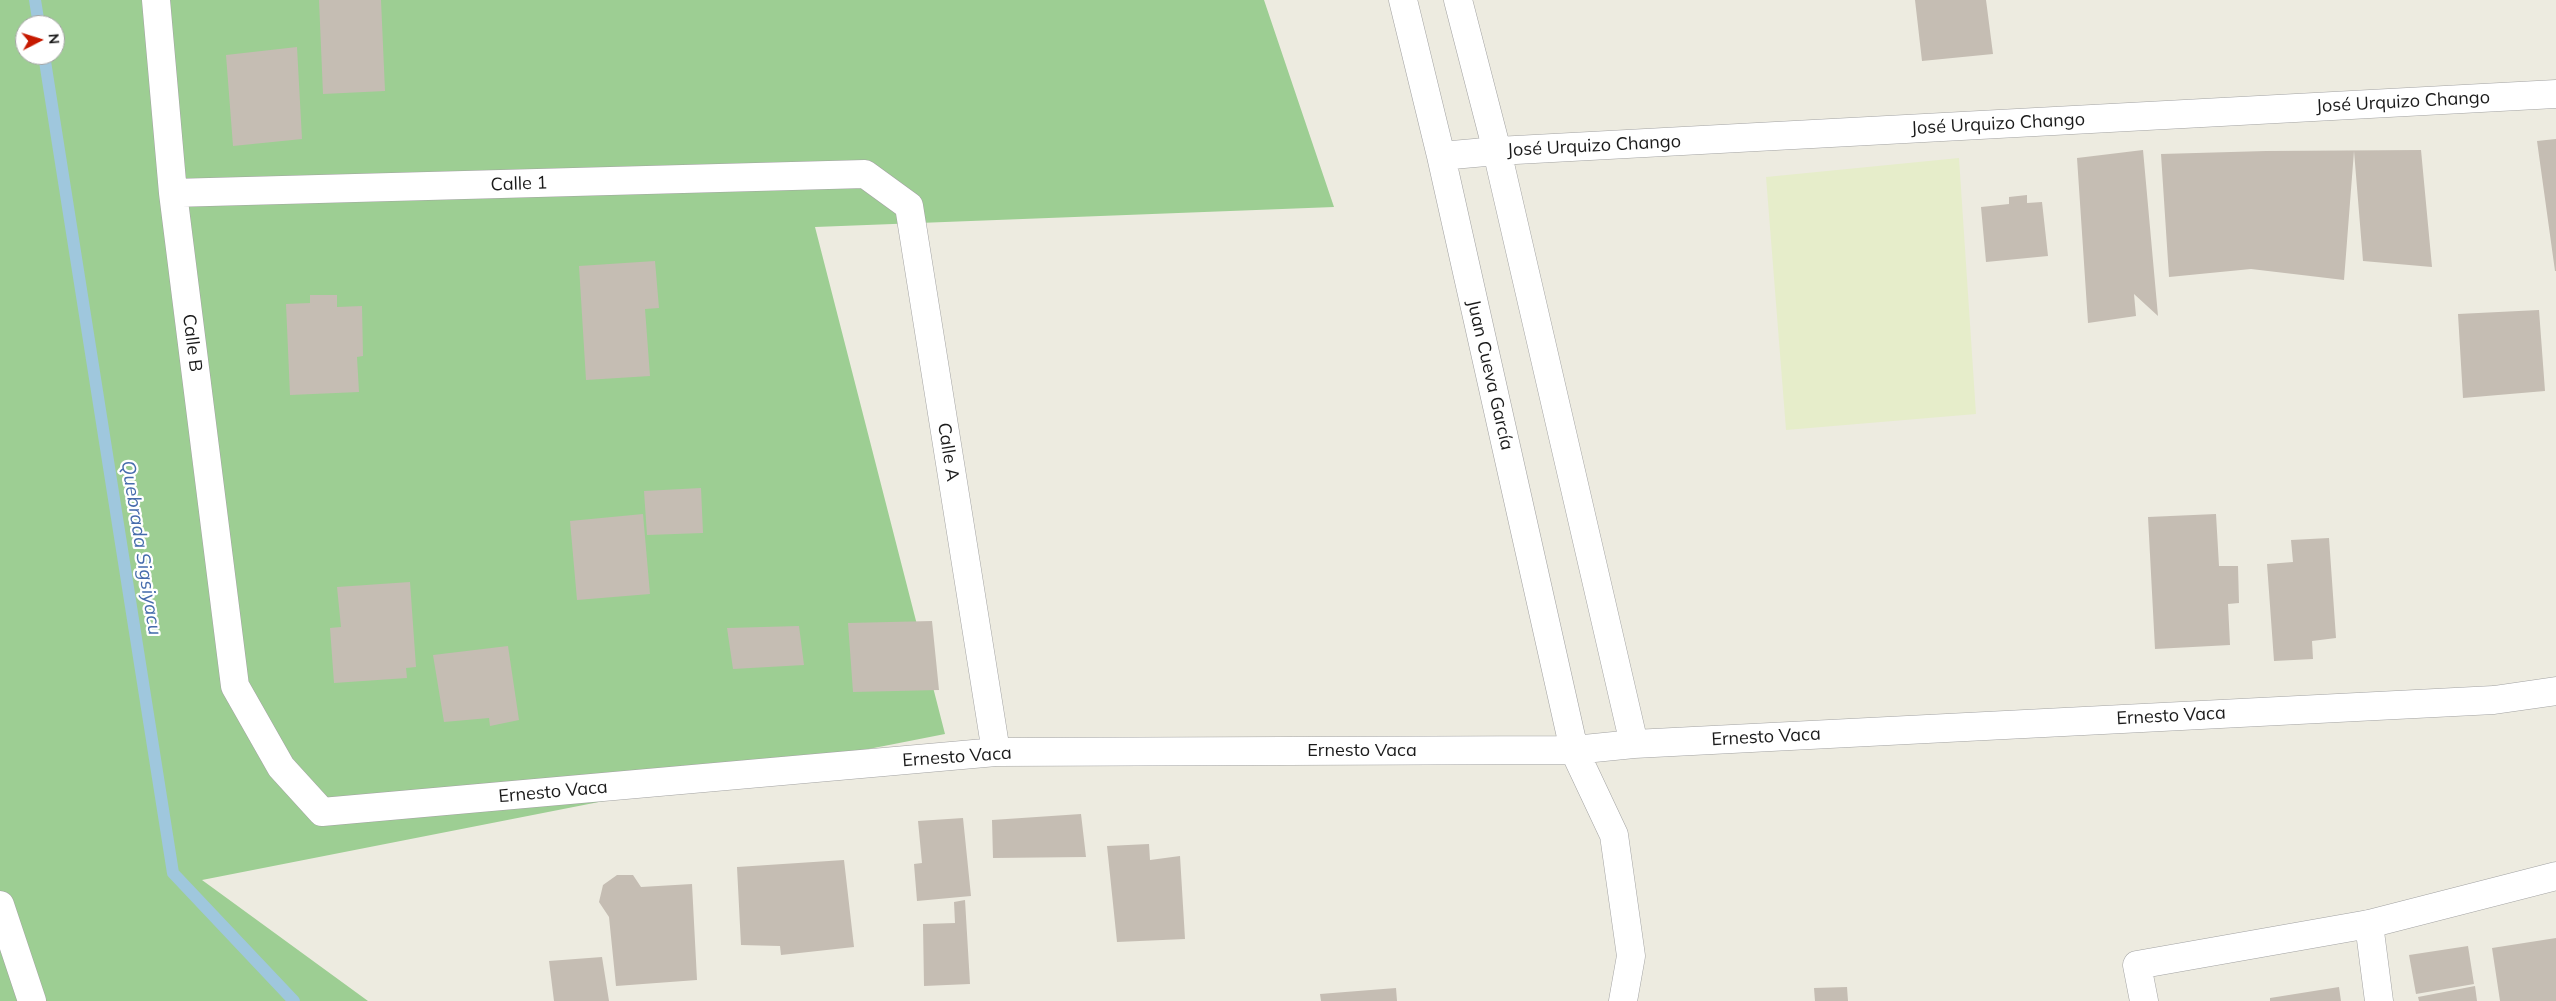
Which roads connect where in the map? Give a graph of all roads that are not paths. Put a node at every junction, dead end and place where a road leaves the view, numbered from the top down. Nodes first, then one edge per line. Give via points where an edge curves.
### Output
1 (156, 0) edge
2 (1403, 0) edge
3 (1458, 0) edge
4 (2556, 94) edge
5 (1496, 151) junction
6 (1441, 156) junction
7 (865, 174) joint
8 (173, 193) junction
9 (235, 686) joint
10 (2556, 691) edge
11 (1634, 744) junction
12 (1574, 750) junction
13 (996, 752) junction
14 (2556, 876) edge
15 (0, 905) edge
16 (2369, 924) junction
17 (32, 1001) edge
18 (1622, 1001) edge
19 (2144, 1001) edge
20 (2379, 1001) edge

1 - 8 street, Calle B
2 - 6 street, Juan Cueva García
3 - 5 street
4 - 5 street, José Urquizo Chango
5 - 6 street, José Urquizo Chango
5 - 11 street
6 - 12 street, Juan Cueva García
7 - 8 street, Calle 1
7 - 13 street, Calle A via 909,206
8 - 9 street, Calle B
9 - 13 street, Ernesto Vaca via 280,767 322,812
10 - 11 street, Ernesto Vaca via 2494,700
11 - 12 street, Ernesto Vaca
12 - 13 street, Ernesto Vaca
12 - 18 street, Juan Cueva García via 1614,835 1631,956
14 - 16 street
15 - 17 street
16 - 19 street via 2137,965
16 - 20 street

